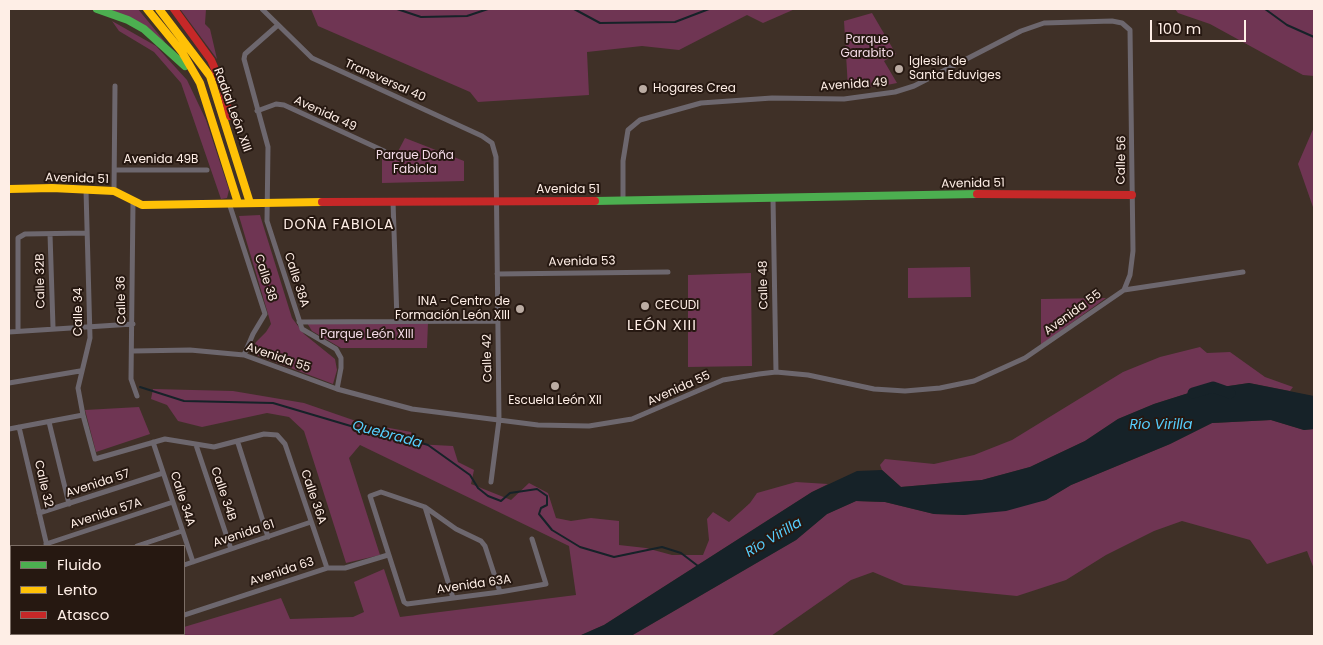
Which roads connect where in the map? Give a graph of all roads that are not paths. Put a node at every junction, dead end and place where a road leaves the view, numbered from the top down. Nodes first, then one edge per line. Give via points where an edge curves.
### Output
1 (97, 9) edge
2 (148, 9) edge
3 (159, 9) edge
4 (174, 9) edge
5 (262, 9) edge
6 (278, 25) junction
7 (1130, 30) joint
8 (115, 86) dead end
9 (257, 111) junction
10 (213, 119) junction
11 (492, 144) joint
12 (384, 151) dead end
13 (115, 170) junction
14 (206, 170) dead end
15 (244, 180) junction
16 (9, 189) edge
17 (86, 190) junction
18 (114, 191) junction
19 (1132, 194) junction
20 (773, 198) junction
21 (497, 200) junction
22 (623, 200) junction
23 (393, 201) junction
24 (133, 202) junction
25 (238, 203) junction
26 (250, 203) junction
27 (266, 203) junction
28 (229, 204) junction
29 (88, 233) junction
30 (50, 234) junction
31 (668, 272) dead end
32 (1243, 272) dead end
33 (497, 274) junction
34 (1124, 290) junction
35 (397, 320) junction
36 (497, 321) junction
37 (299, 322) junction
38 (133, 324) junction
39 (90, 325) junction
40 (53, 327) junction
41 (18, 330) junction
42 (9, 332) edge
43 (133, 351) junction
44 (244, 355) junction
45 (80, 371) junction
46 (776, 372) junction
47 (9, 383) edge
48 (336, 389) junction
49 (137, 396) dead end
50 (83, 415) junction
51 (499, 420) junction
52 (49, 422) junction
53 (18, 427) junction
54 (9, 429) edge
55 (153, 442) junction
56 (238, 443) junction
57 (196, 445) junction
58 (163, 473) junction
59 (491, 482) dead end
60 (172, 502) junction
61 (69, 504) junction
62 (425, 507) junction
63 (39, 513) junction
64 (311, 522) junction
65 (182, 531) junction
66 (268, 537) junction
67 (532, 539) dead end
68 (47, 545) edge
69 (140, 545) edge
70 (231, 549) junction
71 (388, 555) junction
72 (193, 562) junction
73 (185, 565) edge
74 (327, 568) junction
75 (500, 592) junction
76 (453, 598) junction
77 (185, 615) edge

1 - 10 main road via 144,29 175,55 191,75
2 - 10 main road, Radial León XIII via 190,63
3 - 15 main road, Radial León XIII via 210,76
4 - 15 main road via 207,52 222,85
5 - 6 street, Transversal 40
6 - 9 street, Calle 38A via 245,54
6 - 11 street, Transversal 40 via 312,58 482,136
7 - 19 street, Calle 56
7 - 22 street, Avenida 49 via 1112,20 1044,24 1021,31 914,86 895,92 844,99 772,98 700,103 640,120 628,130 623,161
8 - 13 street
9 - 12 street, Avenida 49 via 276,104 284,106
9 - 27 street, Calle 38A via 268,147
10 - 25 main road, Radial León XIII
11 - 21 street, Calle 42 via 496,157
13 - 14 street, Avenida 49B
13 - 18 street
15 - 26 main road, Radial León XIII
16 - 17 main road, Avenida 51
17 - 18 main road, Avenida 51
17 - 29 street, Calle 34
18 - 24 main road, Avenida 51
19 - 20 main road, Avenida 51
19 - 34 street, Calle 56 via 1133,251
20 - 22 main road, Avenida 51
20 - 46 street, Calle 48
21 - 22 main road, Avenida 51
21 - 23 main road, Avenida 51
21 - 33 street, Calle 42
23 - 27 main road, Avenida 51
23 - 35 street
24 - 28 main road, Avenida 51 via 142,205
24 - 38 street, Calle 36
25 - 26 main road, Avenida 51
25 - 28 main road, Avenida 51
26 - 27 main road, Avenida 51
27 - 37 street, Calle 38A via 266,221
28 - 44 street, Calle 38 via 265,309 264,318
29 - 30 street
29 - 39 street, Calle 34
30 - 40 street, Calle 32B
30 - 41 street via 25,234 16,244
31 - 33 street, Avenida 53
32 - 34 street, Avenida 55
33 - 36 street, Calle 42
34 - 46 street, Avenida 55 via 1025,358 974,381 906,391 874,389 808,375
35 - 36 street
35 - 37 street
36 - 51 street, Calle 42
37 - 48 street, Calle 38A via 302,329 336,349 341,358
38 - 39 street
38 - 43 street, Calle 36
39 - 40 street
39 - 45 street, Calle 34 via 88,346
40 - 41 street
41 - 42 street
43 - 44 street, Avenida 55 via 190,350
43 - 49 street, Calle 36 via 131,379
44 - 48 street, Avenida 55
45 - 47 street
45 - 50 street, Calle 34 via 78,390
46 - 51 street, Avenida 55 via 723,380 650,412 605,424 557,427
48 - 51 street, Avenida 55 via 412,409
50 - 52 street
50 - 55 street, Calle 34 via 96,460
51 - 59 street, Calle 42
52 - 53 street
52 - 61 street
53 - 54 street
53 - 63 street, Calle 32
55 - 57 street via 169,439
55 - 58 street, Calle 34A
56 - 57 street via 220,447
56 - 64 street, Calle 36A via 264,434 277,435 285,444
56 - 66 street
57 - 70 street, Calle 34B
58 - 60 street, Calle 34A
58 - 61 street, Avenida 57
60 - 65 street, Calle 34A
60 - 68 street, Avenida 57A
61 - 63 street, Avenida 57
62 - 71 street via 381,492 370,496
62 - 75 street via 456,529 481,541
62 - 76 street
63 - 68 street, Calle 32
64 - 66 street, Avenida 61
64 - 74 street, Calle 36A
65 - 69 street
65 - 72 street, Calle 34A
66 - 70 street, Avenida 61
67 - 75 street, Avenida 63A via 546,584
70 - 72 street, Avenida 61
71 - 74 street, Avenida 63 via 346,568
71 - 76 street, Avenida 63A via 406,604
72 - 73 street, Avenida 61
74 - 77 street, Avenida 63
75 - 76 street, Avenida 63A

